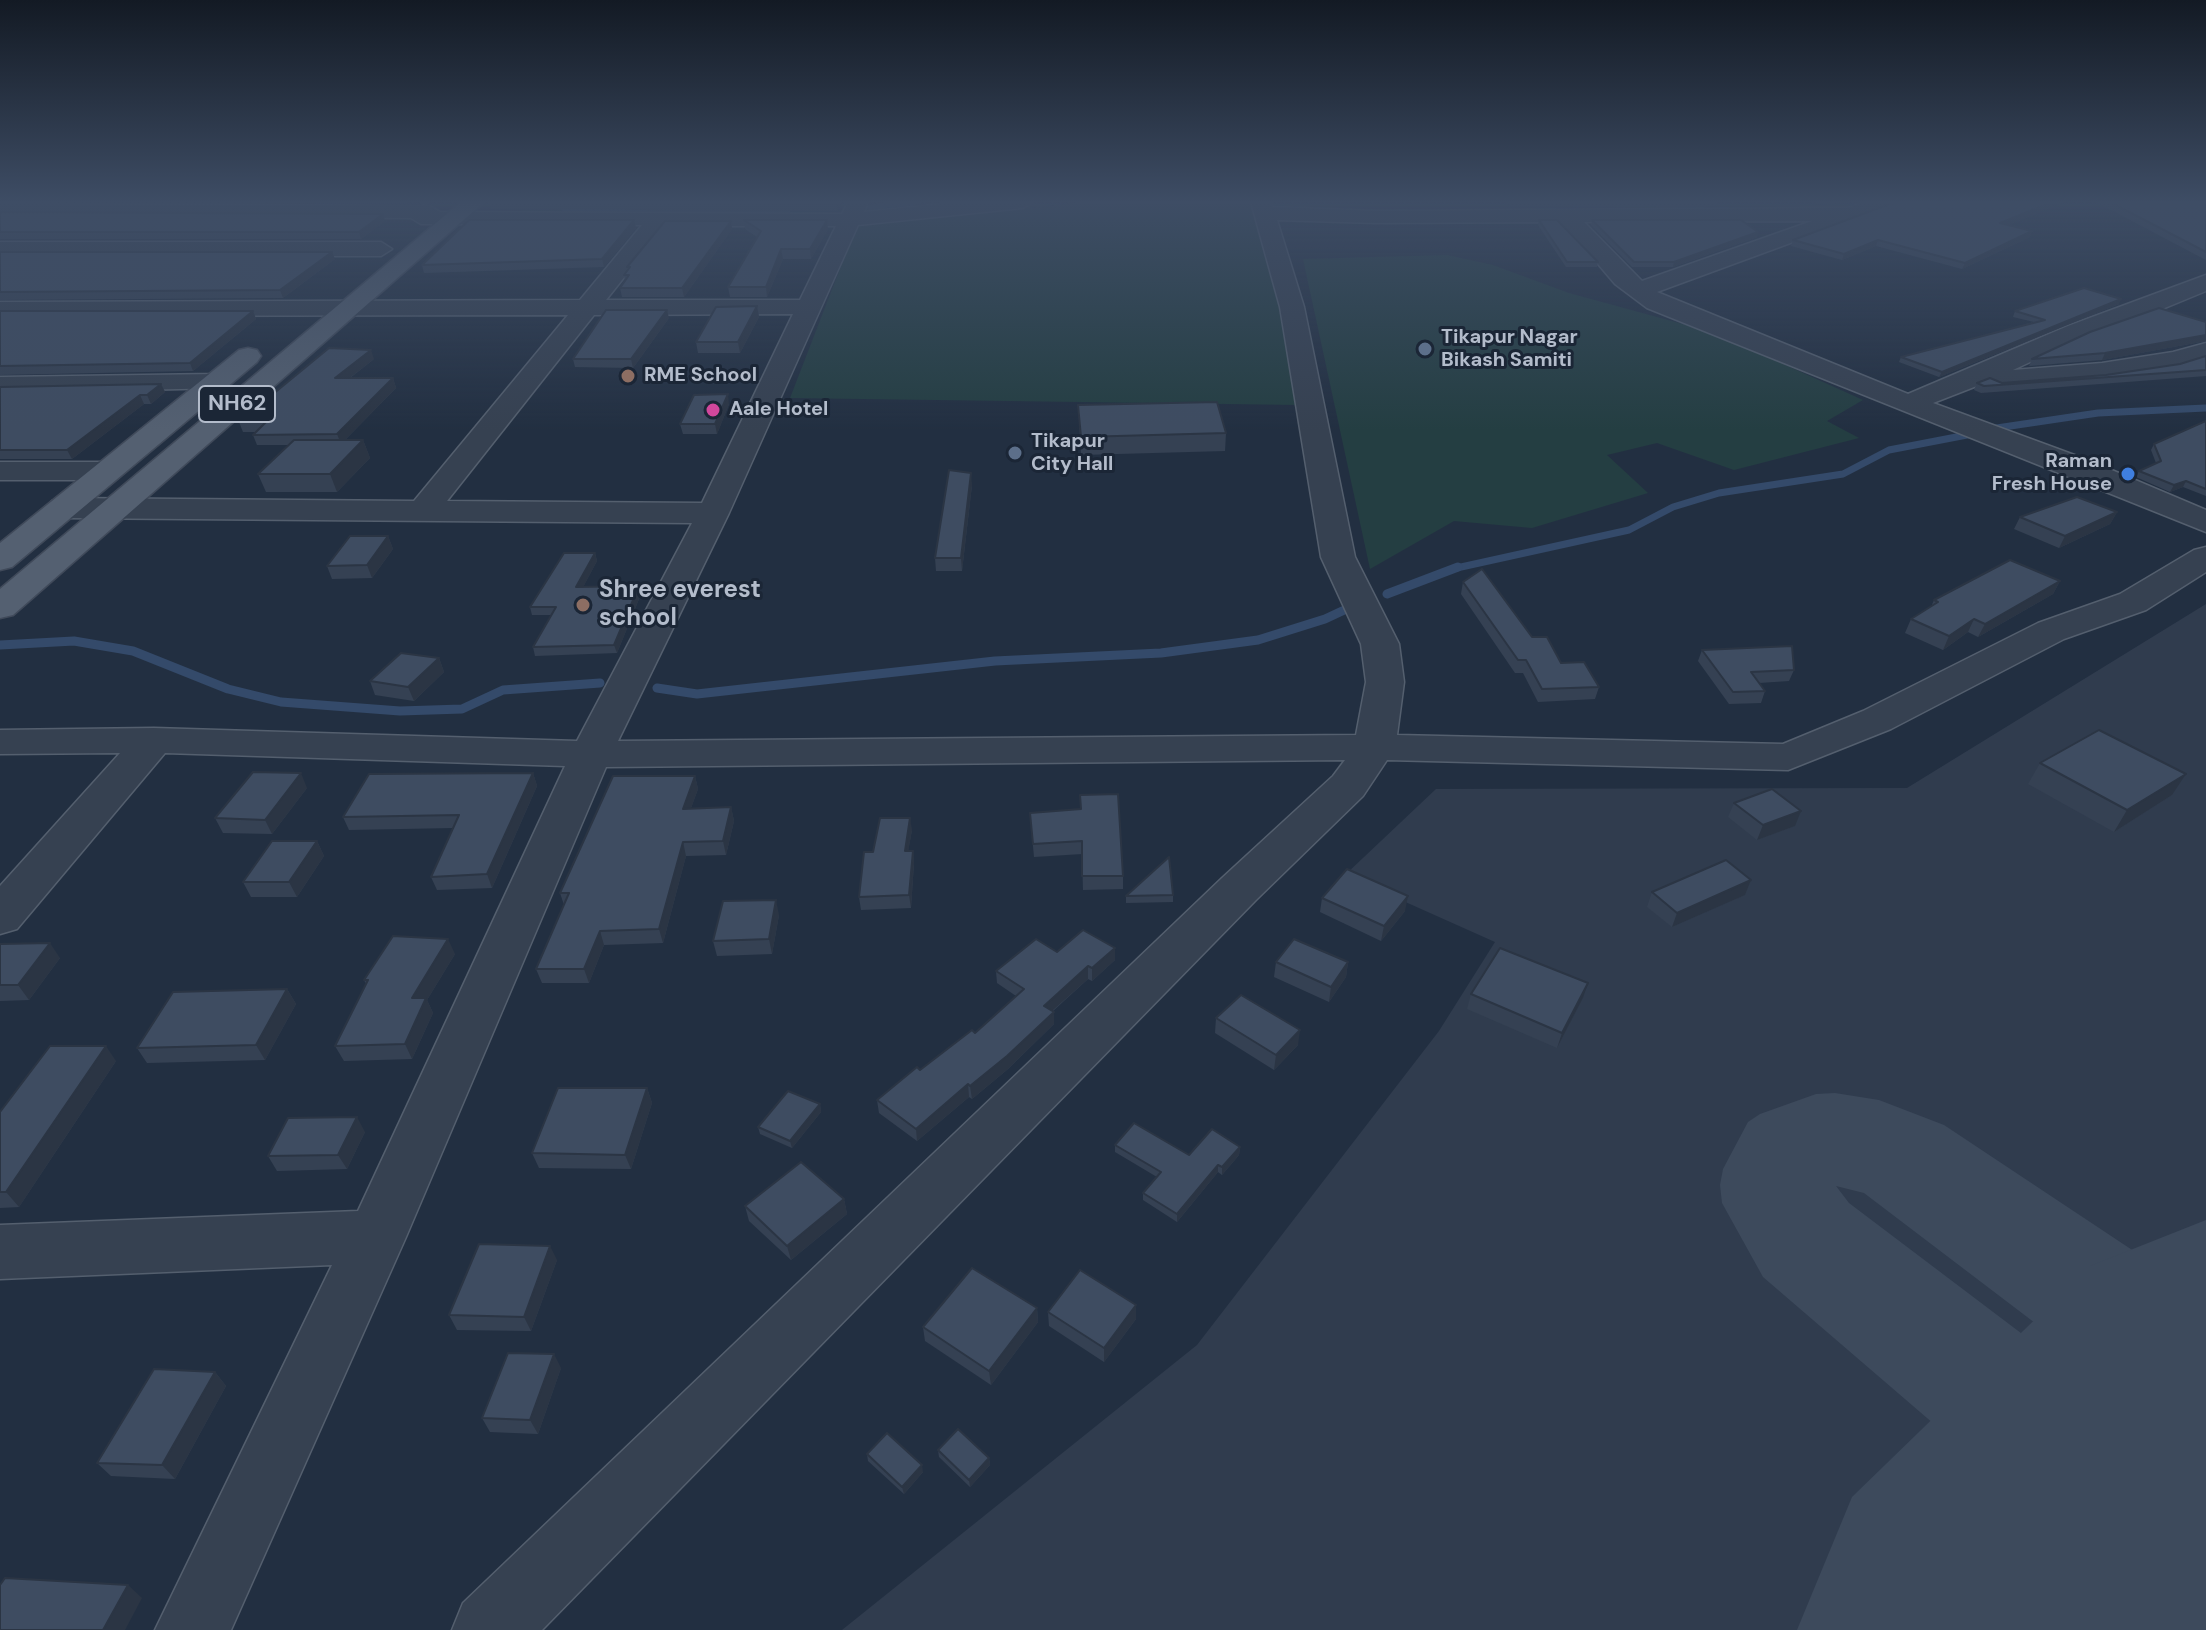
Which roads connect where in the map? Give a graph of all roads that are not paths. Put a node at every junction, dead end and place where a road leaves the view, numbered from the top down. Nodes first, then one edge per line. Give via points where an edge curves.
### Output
1 (345, 278) edge
2 (377, 278) edge
3 (610, 278) edge
4 (822, 278) edge
5 (1284, 278) edge
6 (1622, 278) edge
7 (1673, 278) edge
8 (2206, 282) edge
9 (1640, 290) junction
10 (808, 307) junction
11 (586, 308) junction
12 (0, 309) edge
13 (306, 309) junction
14 (347, 309) junction
15 (2206, 351) edge
16 (1968, 379) junction
17 (216, 382) junction
18 (0, 385) edge
19 (1911, 404) junction
20 (0, 471) edge
21 (107, 471) junction
22 (63, 508) junction
23 (116, 508) junction
24 (423, 511) junction
25 (713, 513) junction
26 (2206, 522) edge
27 (2206, 557) edge
28 (0, 560) edge
29 (0, 607) edge
30 (154, 740) junction
31 (0, 742) edge
32 (1375, 747) junction
33 (591, 754) junction
34 (0, 917) edge
35 (376, 1237) junction
36 (0, 1252) edge
37 (193, 1630) edge
38 (490, 1630) edge

1 - 13 main road, NH62
2 - 14 main road, NH62
3 - 11 street
4 - 10 street
5 - 32 street via 1338,557 1380,644 1385,682
6 - 9 street
7 - 9 street
8 - 16 street
9 - 19 street via 1656,303
10 - 11 street
10 - 25 street
11 - 14 street
11 - 24 street
12 - 13 street
13 - 14 street
13 - 17 main road, NH62
14 - 23 main road, NH62
15 - 16 street via 2102,371
16 - 19 street
17 - 18 street
17 - 21 main road, NH62
19 - 26 street
20 - 21 street
21 - 22 main road, NH62
22 - 23 street
22 - 28 main road, NH62
23 - 24 street
23 - 29 main road, NH62
24 - 25 street
25 - 33 street
27 - 32 street via 2133,602 2051,631 1976,673 1788,757
30 - 31 street
30 - 33 street
30 - 34 street
32 - 33 street
32 - 38 street via 1348,786
33 - 35 street
35 - 36 street
35 - 37 street

